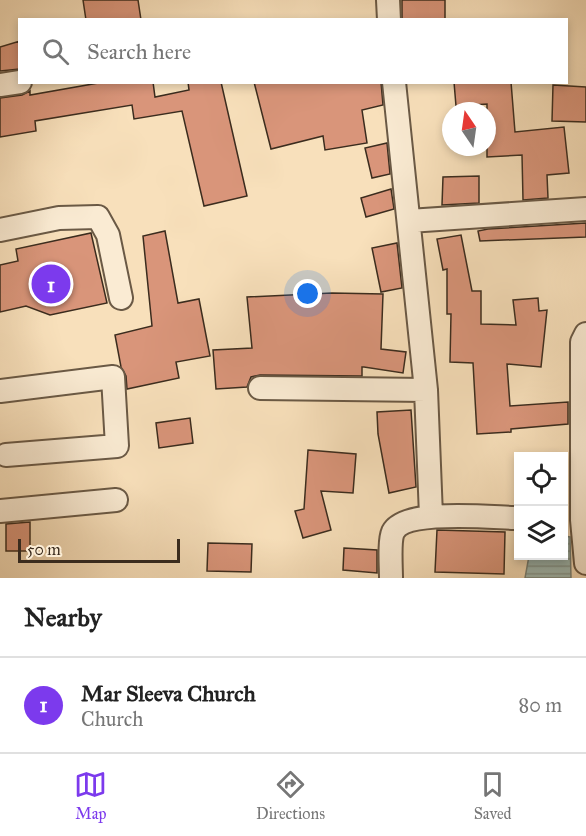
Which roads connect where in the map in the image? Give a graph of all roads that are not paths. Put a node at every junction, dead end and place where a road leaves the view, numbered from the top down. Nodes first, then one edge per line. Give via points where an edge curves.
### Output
1 (388, 0) edge
2 (389, 18) edge
3 (18, 82) edge
4 (394, 84) edge
5 (0, 85) edge
6 (586, 209) edge
7 (409, 220) junction
8 (0, 230) edge
9 (121, 298) dead end
10 (586, 334) edge
11 (260, 388) dead end
12 (426, 390) junction
13 (0, 391) edge
14 (6, 455) dead end
15 (116, 500) dead end
16 (0, 511) edge
17 (431, 516) junction
18 (514, 518) edge
19 (577, 520) edge
20 (586, 563) edge
21 (391, 578) edge

1 - 2 street
3 - 5 street
4 - 7 street
6 - 7 street
7 - 12 street
8 - 9 street via 59,218 98,217 108,235
10 - 19 street via 582,342
11 - 12 street
12 - 17 street
13 - 14 street via 113,376 117,446
15 - 16 street
17 - 18 street
17 - 21 street via 407,522 392,534
19 - 20 street

